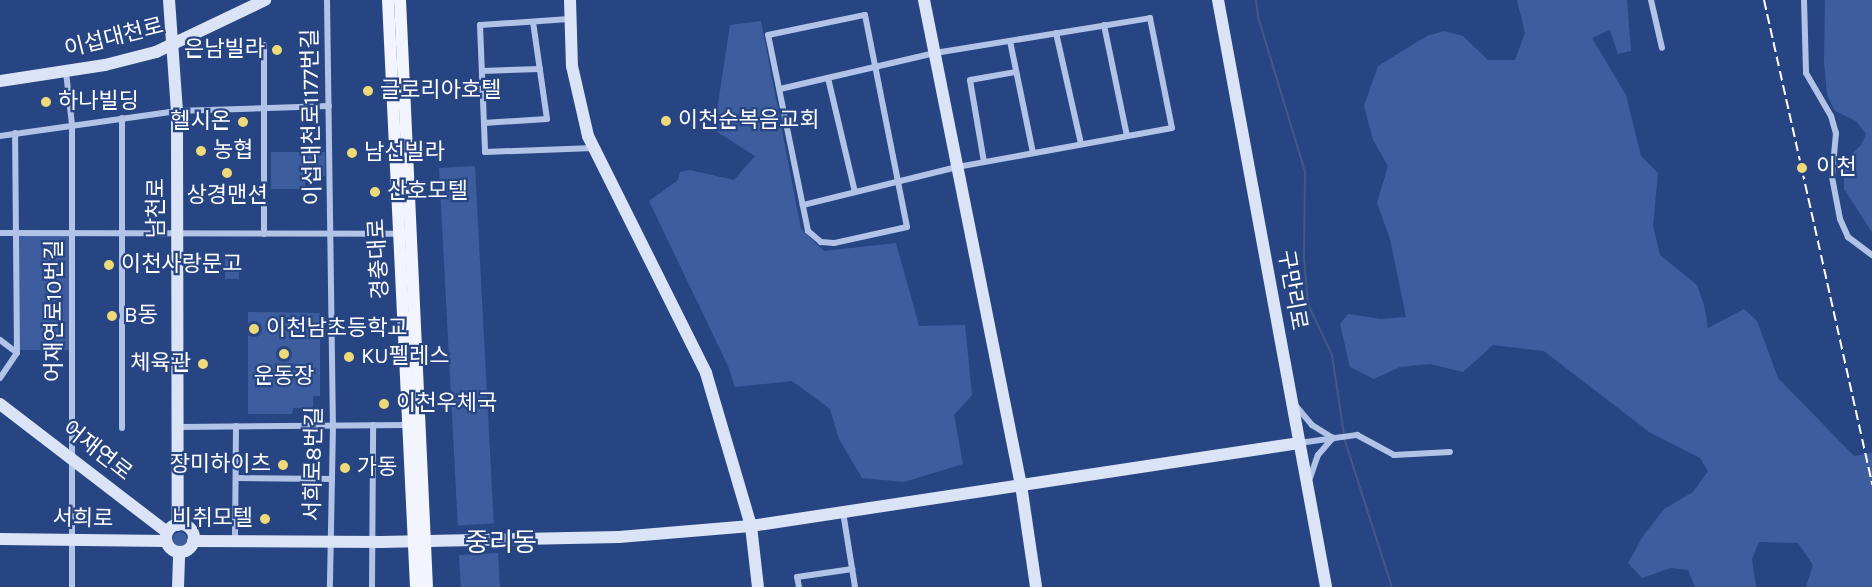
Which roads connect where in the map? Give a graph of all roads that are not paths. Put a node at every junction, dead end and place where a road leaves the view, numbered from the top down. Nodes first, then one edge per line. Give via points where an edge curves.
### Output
1 (169, 0) edge
2 (265, 0) edge
3 (327, 0) edge
4 (388, 0) edge
5 (570, 0) edge
6 (924, 0) edge
7 (1218, 0) edge
8 (1651, 0) edge
9 (1804, 0) edge
10 (402, 4) edge
11 (569, 19) junction
12 (533, 22) junction
13 (1104, 25) junction
14 (1056, 33) junction
15 (1010, 41) junction
16 (264, 45) dead end
17 (174, 46) junction
18 (1662, 48) dead end
19 (935, 53) junction
20 (877, 66) junction
21 (540, 69) junction
22 (482, 71) junction
23 (66, 72) junction
24 (1016, 72) junction
25 (828, 78) junction
26 (0, 81) edge
27 (780, 89) junction
28 (329, 106) junction
29 (264, 107) junction
30 (177, 111) junction
31 (122, 118) junction
32 (484, 123) junction
33 (72, 125) junction
34 (15, 133) junction
35 (0, 136) edge
36 (1127, 136) junction
37 (1081, 144) junction
38 (594, 148) junction
39 (1033, 153) junction
40 (984, 162) junction
41 (957, 167) junction
42 (899, 181) junction
43 (855, 192) junction
44 (803, 205) junction
45 (72, 231) junction
46 (123, 232) junction
47 (0, 233) edge
48 (16, 233) junction
49 (178, 233) junction
50 (264, 234) junction
51 (332, 234) junction
52 (398, 234) junction
53 (1872, 255) edge
54 (0, 340) edge
55 (17, 353) junction
56 (0, 378) edge
57 (1291, 399) junction
58 (0, 404) edge
59 (333, 425) junction
60 (373, 425) junction
61 (408, 425) junction
62 (236, 426) junction
63 (178, 427) junction
64 (122, 428) dead end
65 (1333, 438) junction
66 (1299, 443) junction
67 (1450, 452) dead end
68 (71, 458) junction
69 (236, 478) junction
70 (332, 479) junction
71 (1021, 485) junction
72 (1307, 489) junction
73 (843, 512) junction
74 (178, 525) junction
75 (751, 526) junction
76 (167, 537) junction
77 (0, 539) edge
78 (72, 540) junction
79 (419, 540) junction
80 (193, 541) junction
81 (235, 542) junction
82 (372, 542) junction
83 (331, 543) junction
84 (178, 552) junction
85 (852, 569) junction
86 (72, 587) edge
87 (178, 587) edge
88 (330, 587) edge
89 (372, 587) edge
90 (416, 587) edge
91 (427, 587) edge
92 (758, 587) edge
93 (799, 587) edge
94 (855, 587) edge
95 (1036, 587) edge
96 (1326, 587) edge

1 - 17 street, 남천로
2 - 17 street, 이섭대천로
3 - 28 street, 이섭대천로1177번길
4 - 52 main road, 경충대로
5 - 11 street
6 - 19 street
7 - 57 street, 구만리로
8 - 18 street
9 - 53 street via 1806,73 1834,125 1832,177 1840,219 1848,237
10 - 79 main road, 경충대로
11 - 12 street
11 - 38 street via 572,66
12 - 21 street
12 - 22 street via 480,25
13 - 14 street
13 - 36 street
13 - 36 street via 1150,18 1172,128
14 - 15 street
14 - 37 street
15 - 19 street
15 - 24 street
16 - 29 street
17 - 23 street, 이섭대천로
17 - 30 street, 남천로
19 - 20 street
19 - 41 street
20 - 25 street
20 - 27 street via 866,15 768,35
20 - 42 street
21 - 22 street
21 - 32 street via 547,119
22 - 32 street
23 - 26 street, 이섭대천로
23 - 33 street, 어재연로10번길
24 - 39 street
24 - 40 street via 970,80
25 - 27 street
25 - 43 street
27 - 44 street
28 - 29 street
28 - 51 street, 이섭대천로1177번길
29 - 30 street
29 - 50 street
30 - 31 street
30 - 49 street, 남천로
31 - 33 street
31 - 46 street
32 - 38 street via 485,152
33 - 34 street
33 - 45 street, 어재연로10번길
34 - 35 street
34 - 48 street
36 - 37 street
37 - 39 street
38 - 75 street via 706,373
39 - 40 street
40 - 41 street
41 - 42 street
41 - 71 street
42 - 43 street
42 - 44 street via 907,227 834,243 820,242 808,231
43 - 44 street
45 - 46 street
45 - 48 street
45 - 68 street, 어재연로10번길
46 - 49 street
46 - 64 street
47 - 48 street
48 - 55 street
49 - 50 street
49 - 63 street, 남천로
50 - 51 street
51 - 52 street
51 - 59 street, 서희로8번길
52 - 61 main road, 경충대로
54 - 55 street
55 - 56 street
57 - 65 street via 1312,425
57 - 66 street, 구만리로
58 - 68 street, 어재연로
59 - 60 street
59 - 62 street
59 - 70 street, 서희로8번길
60 - 61 street
60 - 82 street
61 - 79 main road, 경충대로
62 - 63 street
62 - 69 street
63 - 74 street, 남천로
65 - 66 street
65 - 67 street via 1354,435 1394,455
65 - 72 street via 1312,468
66 - 71 street
66 - 72 street, 구만리로
68 - 76 street, 어재연로
68 - 78 street, 어재연로10번길
69 - 70 street
69 - 81 street
70 - 83 street, 서희로8번길
71 - 73 street
71 - 95 street
72 - 96 street, 구만리로
73 - 75 street
73 - 85 street
74 - 76 street
74 - 80 street via 190,529
75 - 79 street via 619,537
75 - 92 street
76 - 78 street, 서희로
76 - 84 street via 170,549
77 - 78 street, 서희로
78 - 86 street, 어재연로10번길
79 - 82 street
79 - 90 main road, 경충대로
79 - 91 main road, 경충대로
80 - 81 street
80 - 84 street via 188,550
81 - 83 street
82 - 83 street
82 - 89 street
83 - 88 street, 서희로8번길
84 - 87 street
85 - 93 street via 797,577
85 - 94 street

